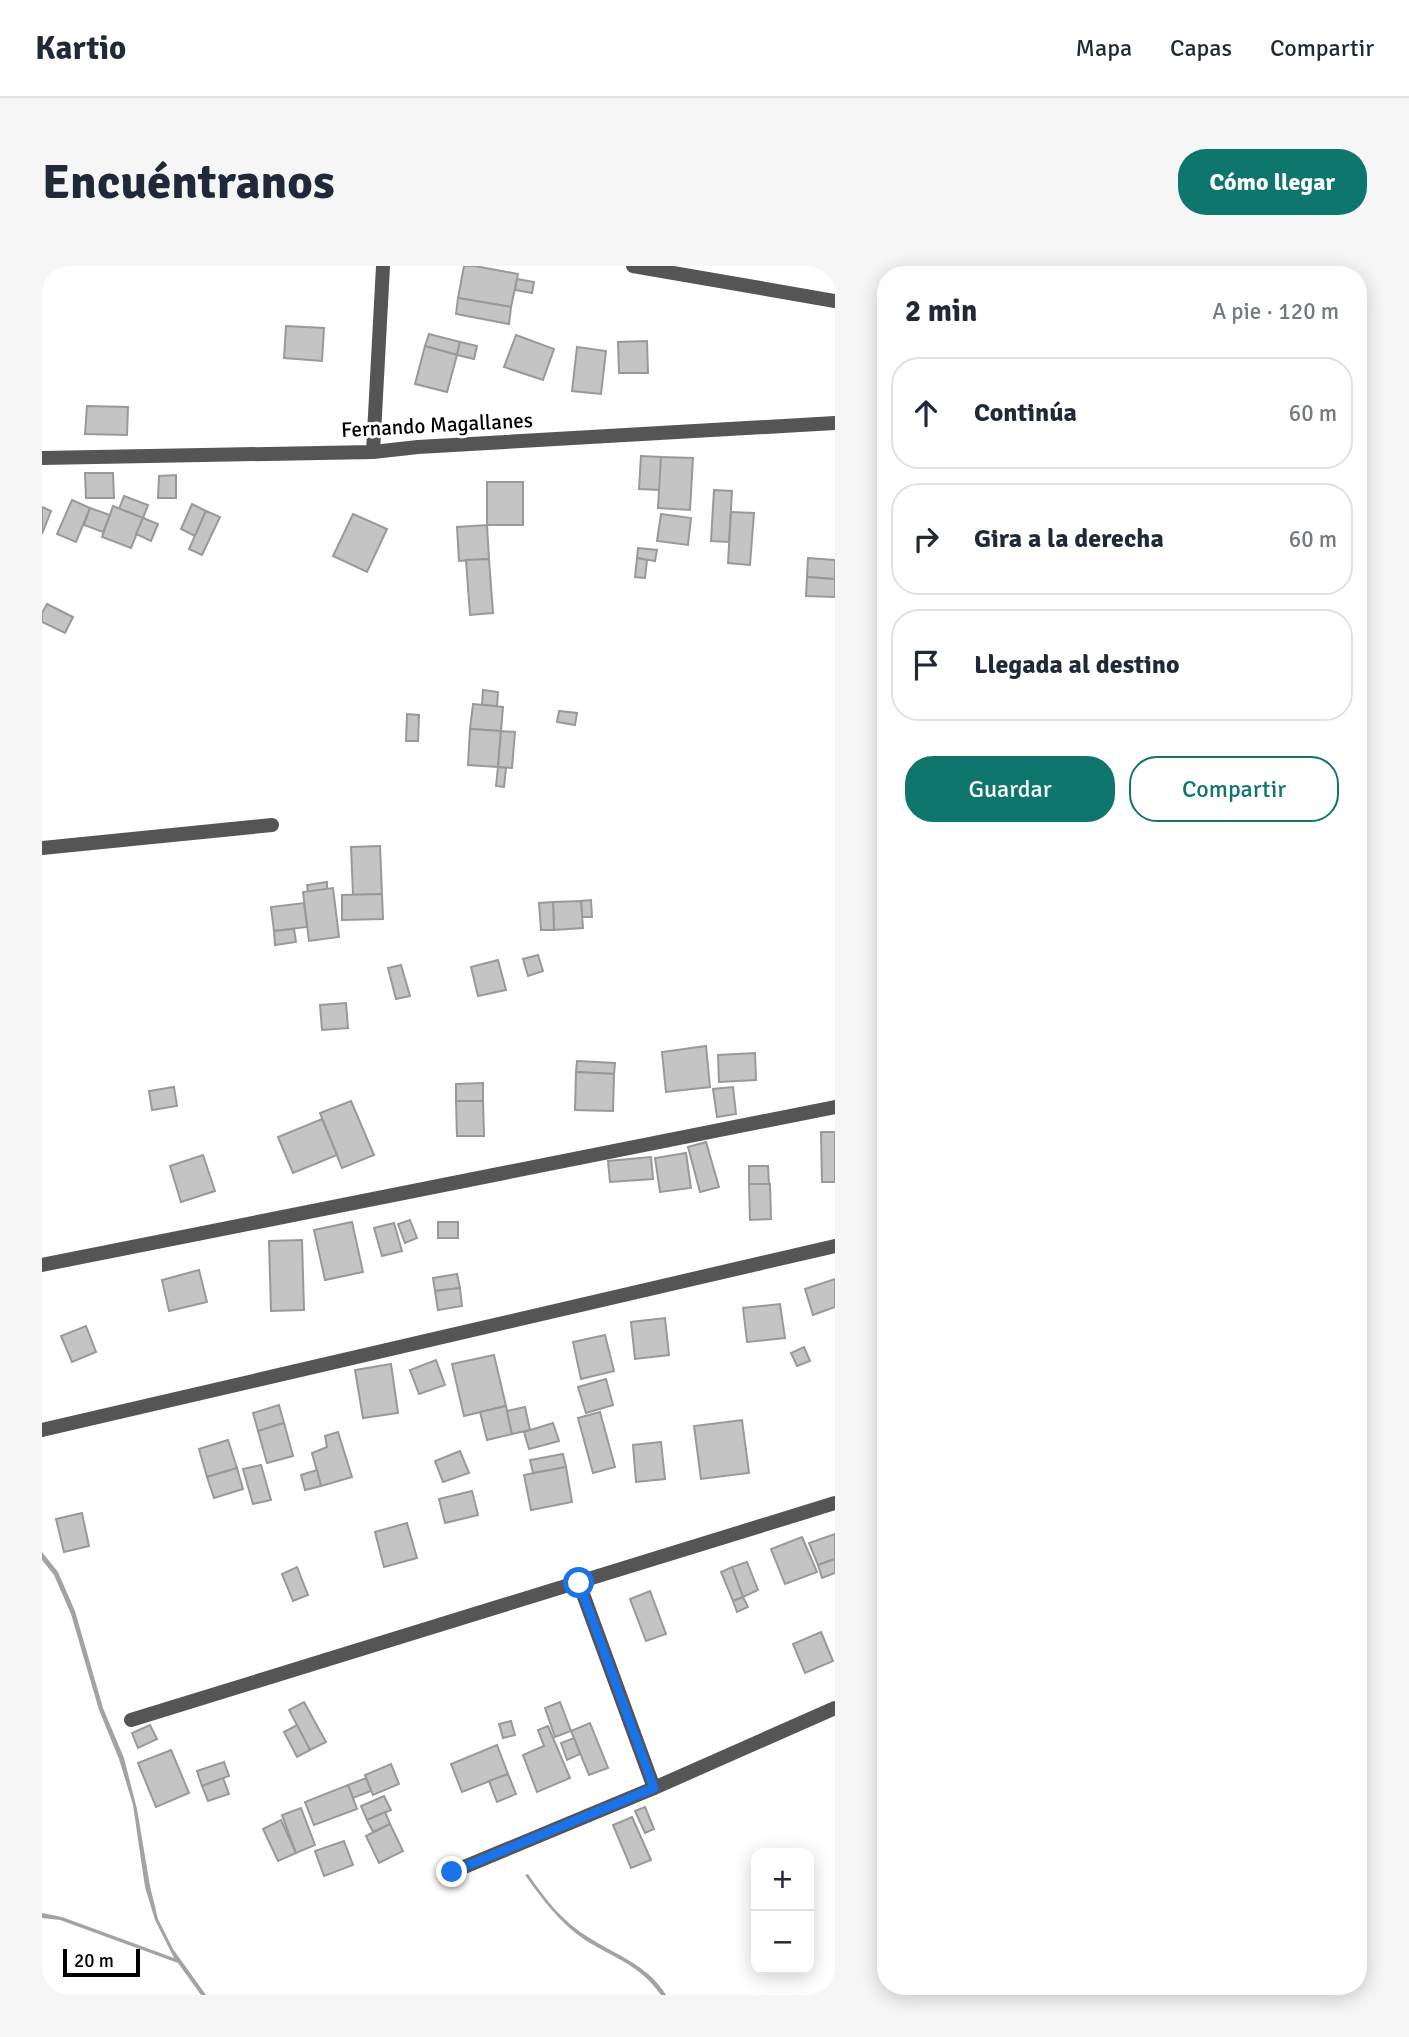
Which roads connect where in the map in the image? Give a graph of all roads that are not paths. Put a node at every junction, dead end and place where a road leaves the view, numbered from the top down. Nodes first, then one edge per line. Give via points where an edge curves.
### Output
1 (383, 266) edge
2 (633, 266) edge
3 (835, 301) edge
4 (835, 423) edge
5 (373, 452) junction
6 (42, 458) edge
7 (272, 825) dead end
8 (42, 848) edge
9 (835, 1107) edge
10 (835, 1246) edge
11 (42, 1265) edge
12 (42, 1430) edge
13 (835, 1503) edge
14 (579, 1583) junction
15 (835, 1708) edge
16 (131, 1720) dead end
17 (654, 1788) junction
18 (452, 1872) dead end

1 - 5 street
2 - 3 street
4 - 5 street, Fernando Magallanes
5 - 6 street, Fernando Magallanes
7 - 8 street
9 - 11 street
10 - 12 street
13 - 14 street
14 - 16 street
14 - 17 street
15 - 17 street
17 - 18 street

